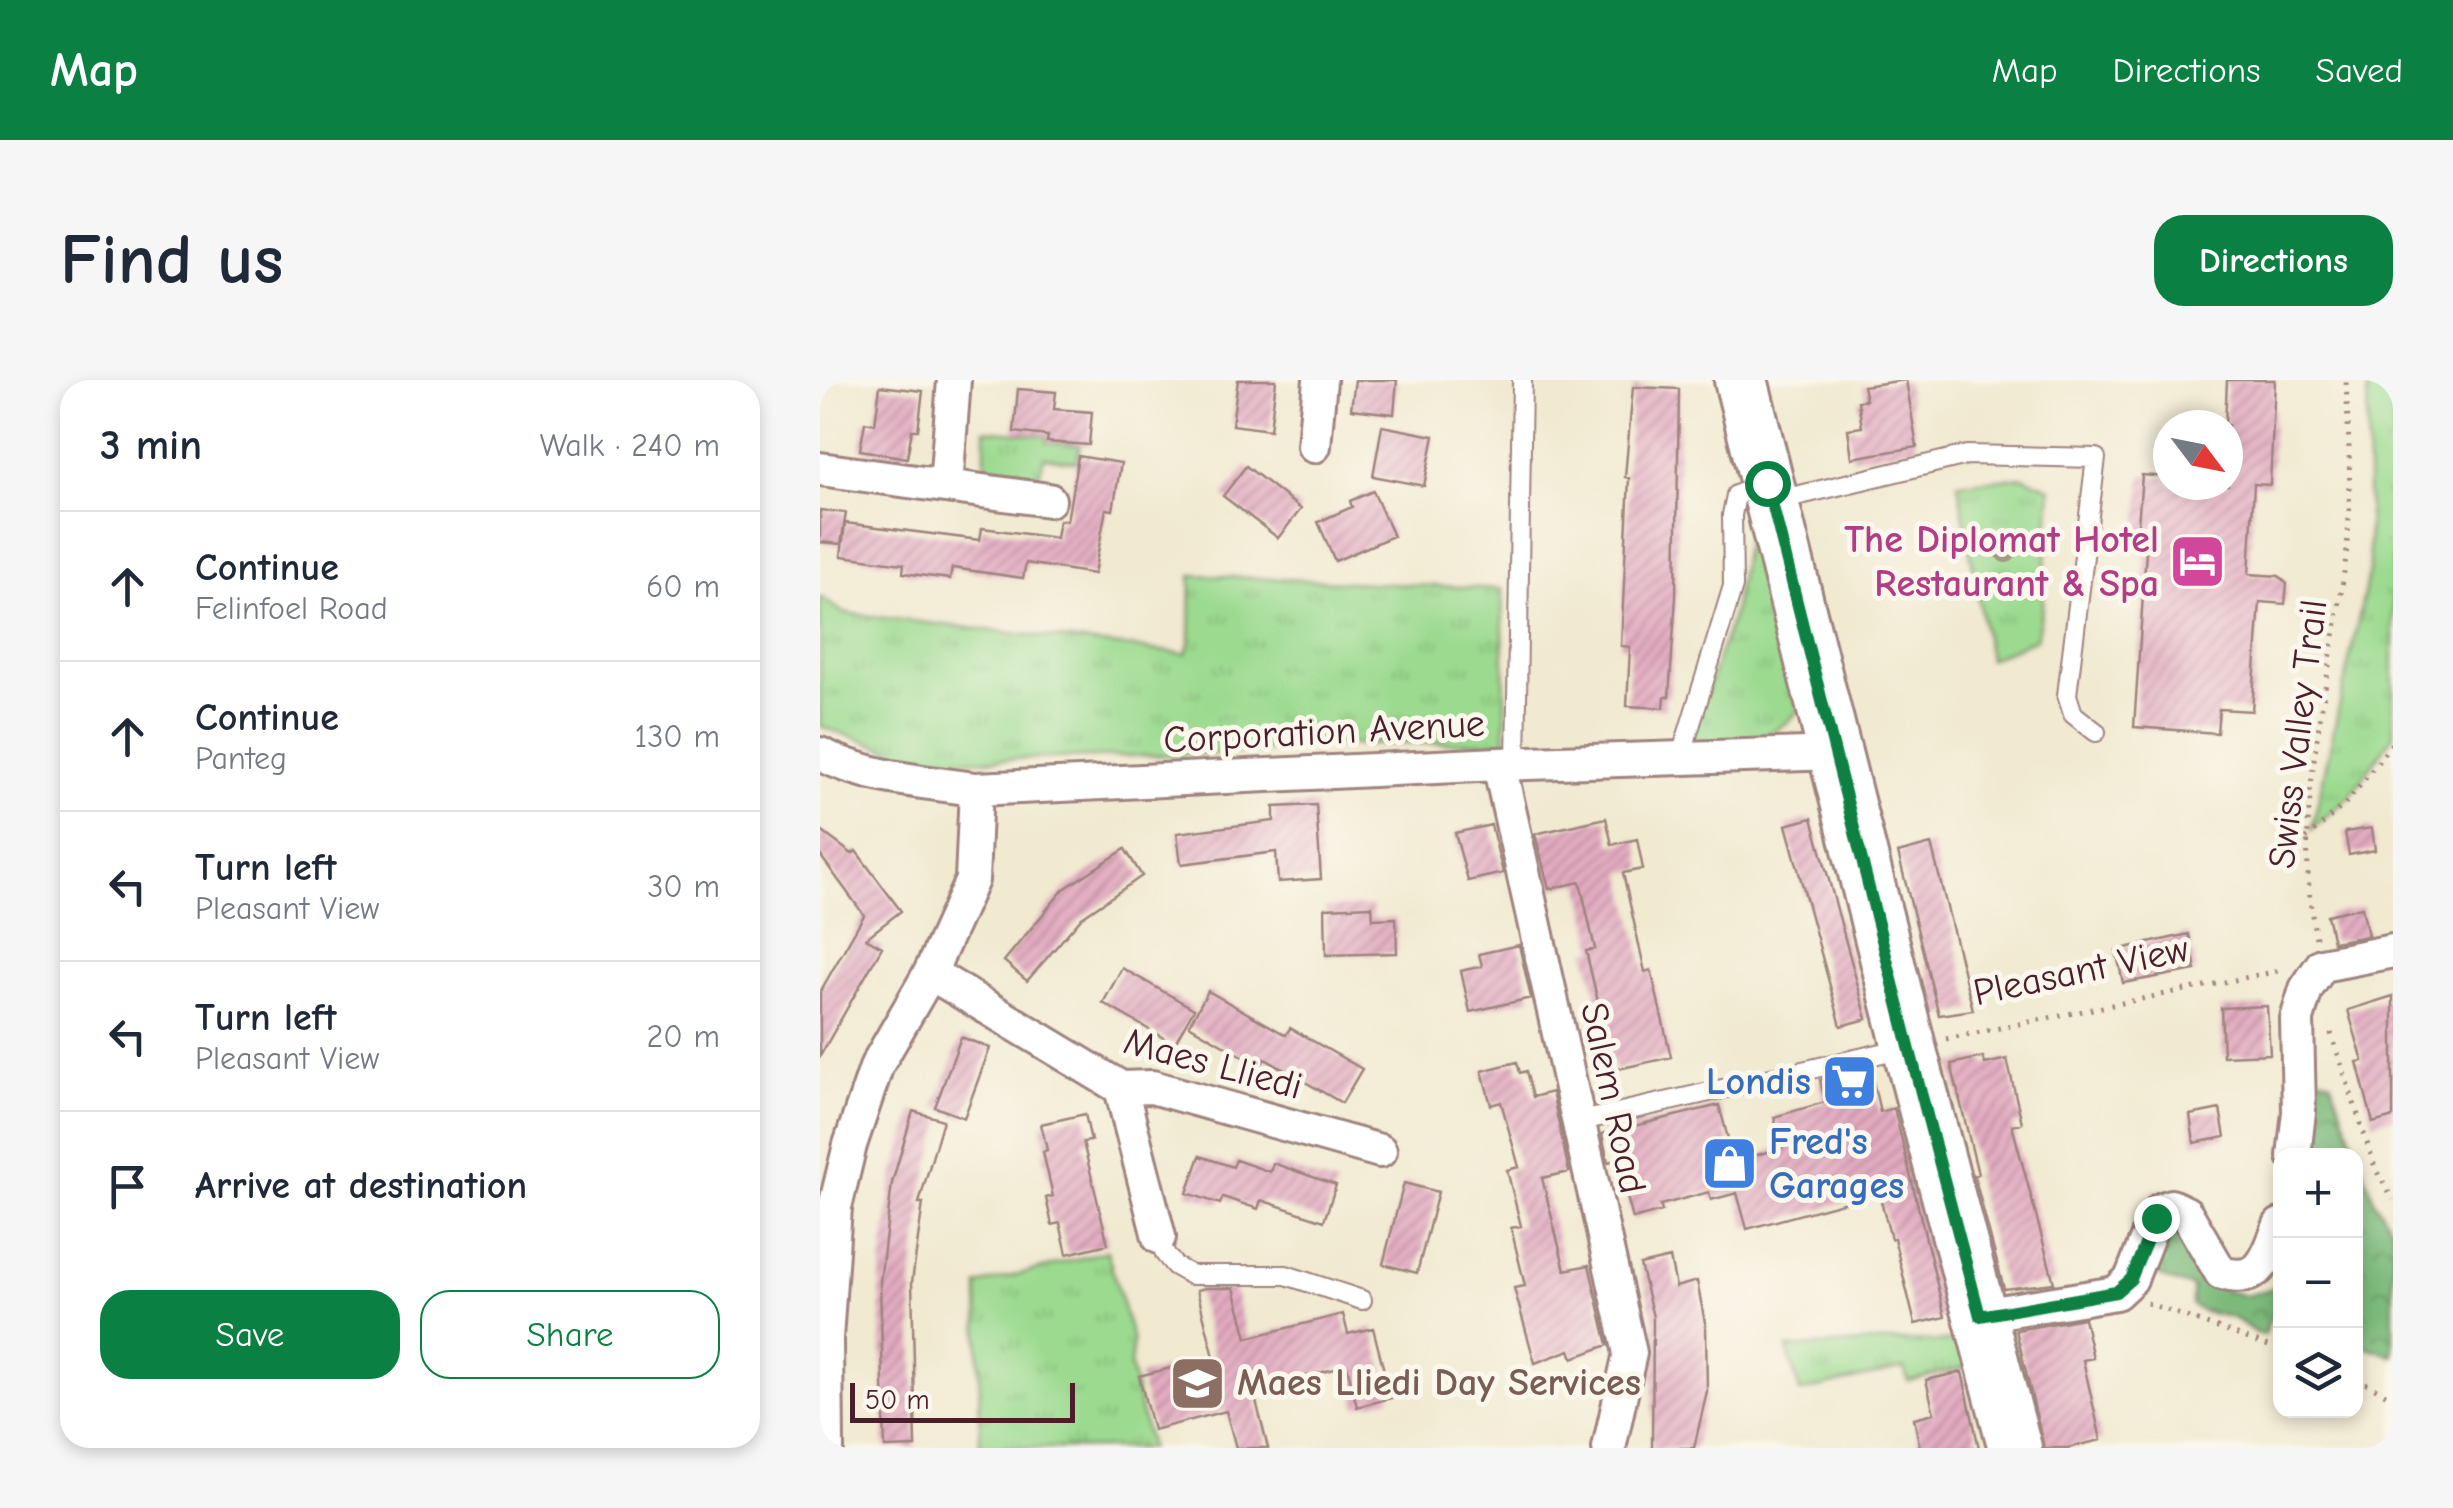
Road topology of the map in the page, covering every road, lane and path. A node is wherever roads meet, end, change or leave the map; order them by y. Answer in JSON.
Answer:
{"nodes":[{"id":1,"x":954,"y":380,"type":"edge"},
{"id":2,"x":1320,"y":380,"type":"edge"},
{"id":3,"x":1522,"y":380,"type":"edge"},
{"id":4,"x":1741,"y":380,"type":"edge"},
{"id":5,"x":2346,"y":380,"type":"edge"},
{"id":6,"x":1314,"y":446,"type":"dead end"},
{"id":7,"x":820,"y":469,"type":"edge"},
{"id":8,"x":946,"y":486,"type":"junction"},
{"id":9,"x":1769,"y":492,"type":"junction"},
{"id":10,"x":1049,"y":500,"type":"dead end"},
{"id":11,"x":2096,"y":732,"type":"dead end"},
{"id":12,"x":2393,"y":742,"type":"edge"},
{"id":13,"x":1837,"y":753,"type":"junction"},
{"id":14,"x":820,"y":754,"type":"edge"},
{"id":15,"x":1680,"y":759,"type":"junction"},
{"id":16,"x":1508,"y":764,"type":"junction"},
{"id":17,"x":976,"y":789,"type":"junction"},
{"id":18,"x":2306,"y":840,"type":"junction"},
{"id":19,"x":2393,"y":951,"type":"edge"},
{"id":20,"x":2322,"y":964,"type":"junction"},
{"id":21,"x":930,"y":973,"type":"junction"},
{"id":22,"x":2270,"y":973,"type":"dead end"},
{"id":23,"x":2331,"y":1030,"type":"dead end"},
{"id":24,"x":1909,"y":1047,"type":"junction"},
{"id":25,"x":1121,"y":1088,"type":"junction"},
{"id":26,"x":1577,"y":1122,"type":"junction"},
{"id":27,"x":835,"y":1141,"type":"edge"},
{"id":28,"x":2295,"y":1148,"type":"edge"},
{"id":29,"x":1380,"y":1151,"type":"dead end"},
{"id":30,"x":2393,"y":1200,"type":"edge"},
{"id":31,"x":1160,"y":1237,"type":"joint"},
{"id":32,"x":2275,"y":1238,"type":"edge"},
{"id":33,"x":2116,"y":1292,"type":"junction"},
{"id":34,"x":1362,"y":1300,"type":"dead end"},
{"id":35,"x":1980,"y":1316,"type":"junction"},
{"id":36,"x":2273,"y":1348,"type":"edge"},
{"id":37,"x":2363,"y":1382,"type":"edge"},
{"id":38,"x":2393,"y":1398,"type":"edge"},
{"id":39,"x":828,"y":1448,"type":"edge"},
{"id":40,"x":1608,"y":1448,"type":"edge"},
{"id":41,"x":2015,"y":1448,"type":"edge"}],
"edges":[{"from":1,"to":8,"type":"street"},
{"from":2,"to":6,"type":"street"},
{"from":3,"to":16,"type":"lane"},
{"from":4,"to":9,"type":"main road"},
{"from":5,"to":18,"type":"path","name":"Swiss Valley Trail"},
{"from":7,"to":8,"type":"street"},
{"from":8,"to":10,"type":"street"},
{"from":9,"to":11,"type":"lane"},
{"from":9,"to":13,"type":"main road"},
{"from":9,"to":15,"type":"lane"},
{"from":12,"to":18,"type":"path"},
{"from":13,"to":15,"type":"street","name":"Corporation Avenue"},
{"from":13,"to":24,"type":"main road"},
{"from":14,"to":17,"type":"street","name":"Corporation Avenue"},
{"from":15,"to":16,"type":"street","name":"Corporation Avenue"},
{"from":16,"to":17,"type":"street","name":"Corporation Avenue"},
{"from":16,"to":26,"type":"street","name":"Salem Road"},
{"from":17,"to":21,"type":"street"},
{"from":18,"to":20,"type":"path","name":"Swiss Valley Trail"},
{"from":19,"to":20,"type":"street"},
{"from":20,"to":28,"type":"street"},
{"from":21,"to":25,"type":"street","name":"Maes Lliedi"},
{"from":21,"to":27,"type":"street"},
{"from":22,"to":24,"type":"path","name":"Pleasant View"},
{"from":23,"to":30,"type":"path"},
{"from":24,"to":26,"type":"lane"},
{"from":24,"to":35,"type":"main road"},
{"from":25,"to":29,"type":"street","name":"Maes Lliedi"},
{"from":25,"to":31,"type":"street"},
{"from":26,"to":40,"type":"street","name":"Salem Road"},
{"from":27,"to":39,"type":"street"},
{"from":31,"to":34,"type":"lane"},
{"from":32,"to":33,"type":"street"},
{"from":33,"to":35,"type":"street"},
{"from":33,"to":36,"type":"path"},
{"from":35,"to":41,"type":"main road"},
{"from":37,"to":38,"type":"path"}]}
